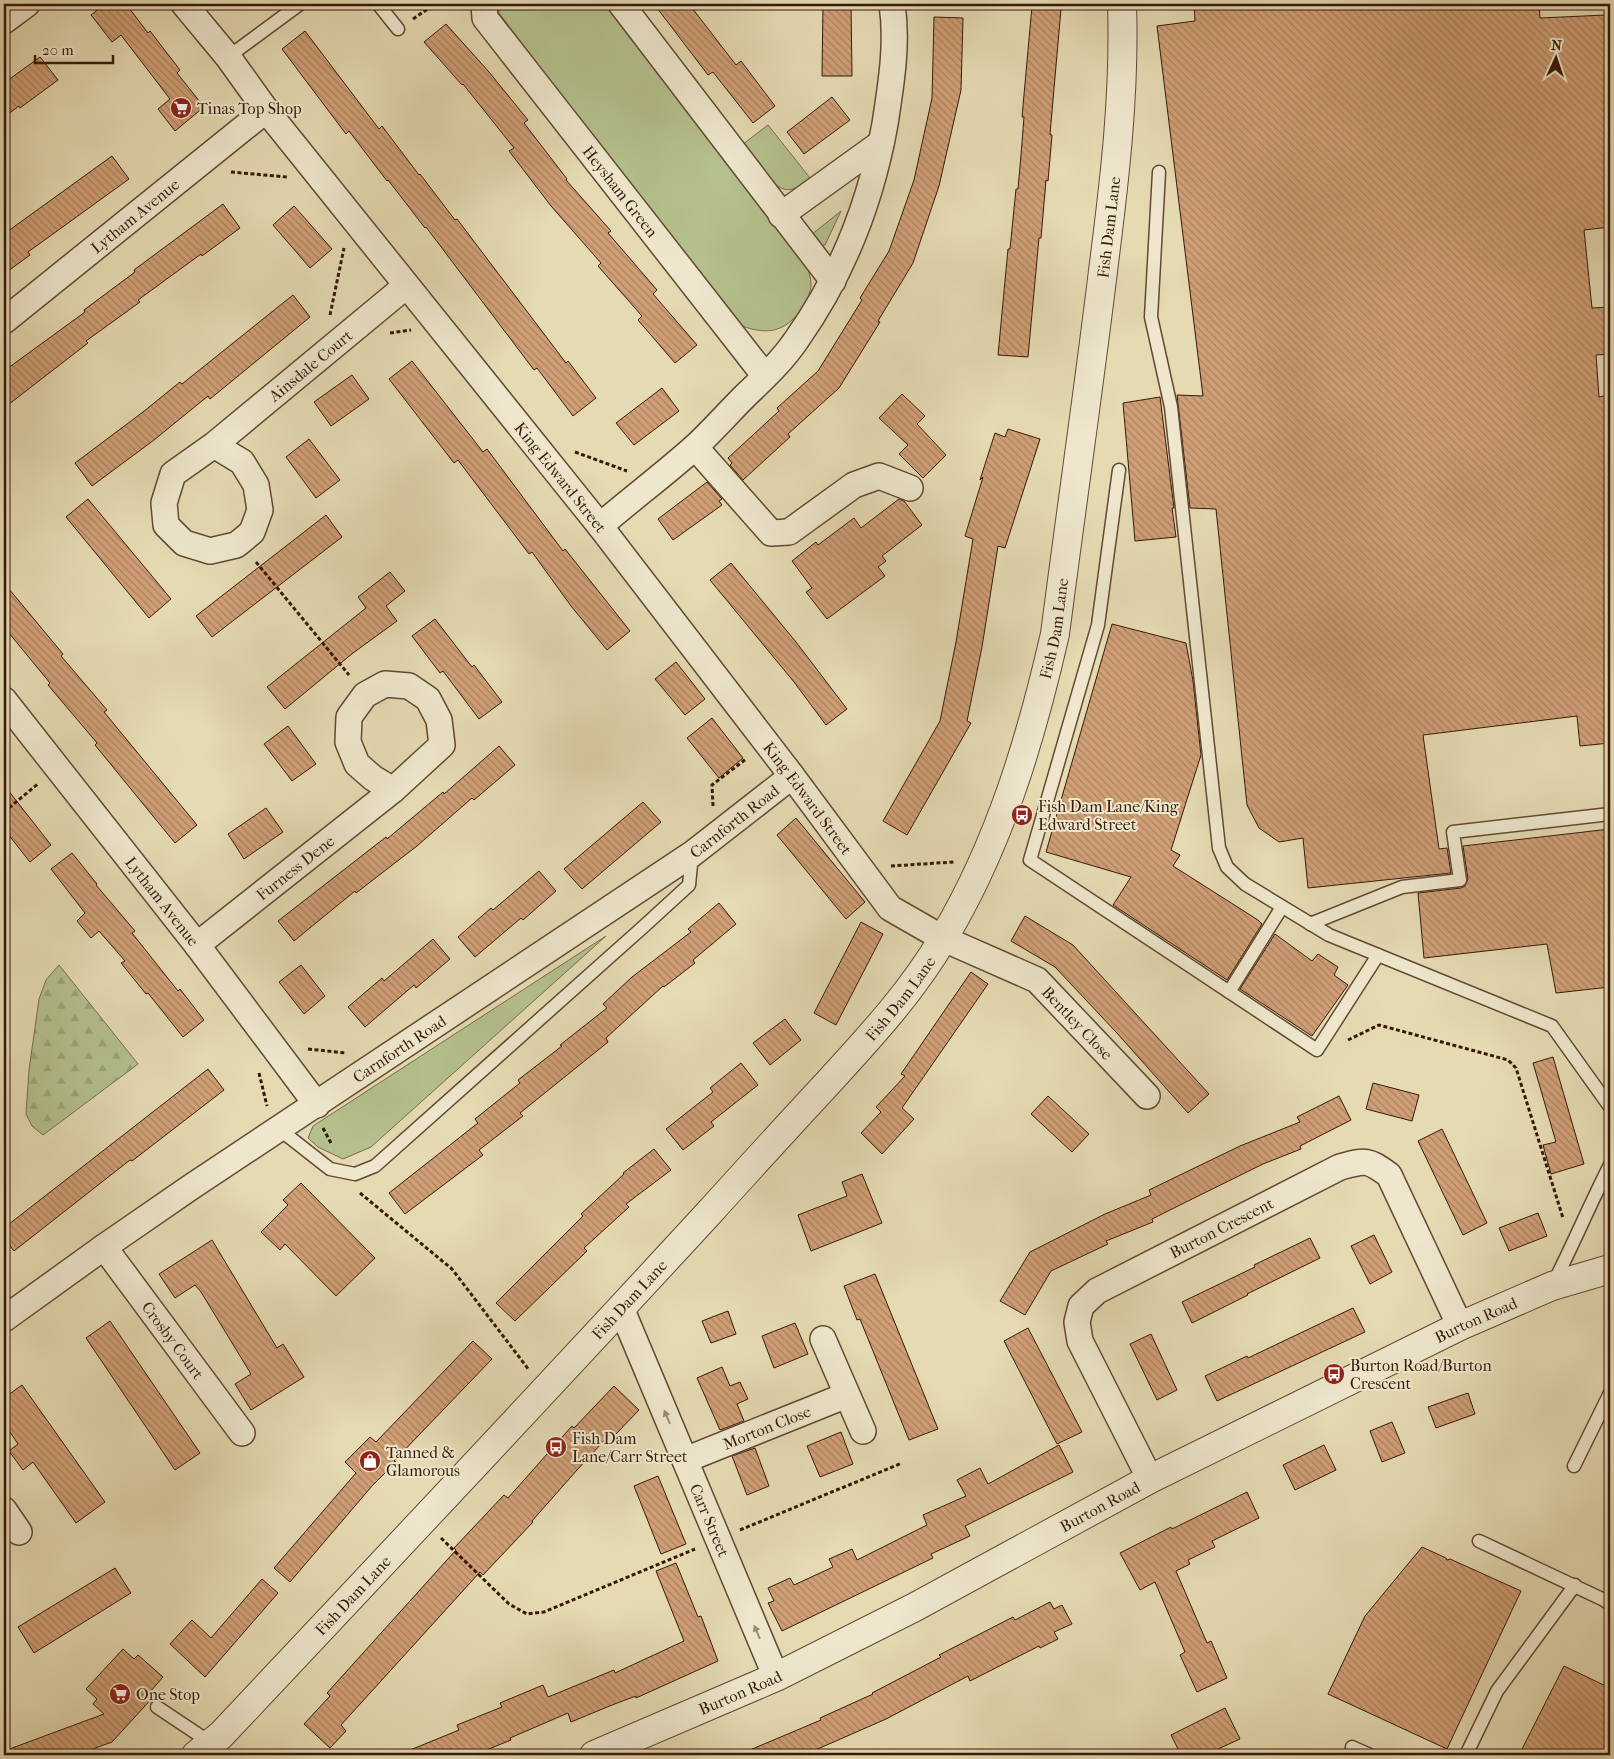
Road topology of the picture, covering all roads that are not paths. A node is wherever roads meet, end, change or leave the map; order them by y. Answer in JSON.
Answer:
{"nodes":[{"id":1,"x":27,"y":4,"type":"edge"},
{"id":2,"x":184,"y":4,"type":"edge"},
{"id":3,"x":300,"y":4,"type":"edge"},
{"id":4,"x":378,"y":4,"type":"edge"},
{"id":5,"x":484,"y":4,"type":"edge"},
{"id":6,"x":621,"y":4,"type":"edge"},
{"id":7,"x":892,"y":4,"type":"edge"},
{"id":8,"x":1122,"y":4,"type":"edge"},
{"id":9,"x":4,"y":21,"type":"edge"},
{"id":10,"x":398,"y":29,"type":"road end"},
{"id":11,"x":228,"y":57,"type":"junction"},
{"id":12,"x":266,"y":110,"type":"junction"},
{"id":13,"x":881,"y":143,"type":"junction"},
{"id":14,"x":1159,"y":172,"type":"dead end"},
{"id":15,"x":782,"y":216,"type":"junction"},
{"id":16,"x":833,"y":281,"type":"junction"},
{"id":17,"x":406,"y":286,"type":"junction"},
{"id":18,"x":4,"y":321,"type":"edge"},
{"id":19,"x":765,"y":376,"type":"junction"},
{"id":20,"x":214,"y":445,"type":"junction"},
{"id":21,"x":695,"y":446,"type":"junction"},
{"id":22,"x":1119,"y":470,"type":"dead end"},
{"id":23,"x":910,"y":488,"type":"dead end"},
{"id":24,"x":600,"y":526,"type":"junction"},
{"id":25,"x":4,"y":700,"type":"edge"},
{"id":26,"x":792,"y":776,"type":"junction"},
{"id":27,"x":394,"y":790,"type":"junction"},
{"id":28,"x":1610,"y":814,"type":"edge"},
{"id":29,"x":692,"y":854,"type":"junction"},
{"id":30,"x":1282,"y":907,"type":"junction"},
{"id":31,"x":1310,"y":924,"type":"junction"},
{"id":32,"x":944,"y":938,"type":"junction"},
{"id":33,"x":197,"y":945,"type":"junction"},
{"id":34,"x":1378,"y":955,"type":"junction"},
{"id":35,"x":1229,"y":992,"type":"junction"},
{"id":36,"x":1146,"y":1096,"type":"dead end"},
{"id":37,"x":314,"y":1106,"type":"junction"},
{"id":38,"x":1610,"y":1107,"type":"edge"},
{"id":39,"x":279,"y":1129,"type":"junction"},
{"id":40,"x":1610,"y":1165,"type":"edge"},
{"id":41,"x":104,"y":1247,"type":"junction"},
{"id":42,"x":1610,"y":1270,"type":"edge"},
{"id":43,"x":1552,"y":1286,"type":"junction"},
{"id":44,"x":621,"y":1308,"type":"junction"},
{"id":45,"x":4,"y":1319,"type":"edge"},
{"id":46,"x":1460,"y":1326,"type":"junction"},
{"id":47,"x":824,"y":1339,"type":"dead end"},
{"id":48,"x":1610,"y":1393,"type":"edge"},
{"id":49,"x":847,"y":1395,"type":"junction"},
{"id":50,"x":863,"y":1431,"type":"dead end"},
{"id":51,"x":242,"y":1433,"type":"dead end"},
{"id":52,"x":685,"y":1460,"type":"junction"},
{"id":53,"x":1574,"y":1466,"type":"dead end"},
{"id":54,"x":1150,"y":1479,"type":"junction"},
{"id":55,"x":4,"y":1510,"type":"edge"},
{"id":56,"x":19,"y":1532,"type":"dead end"},
{"id":57,"x":1479,"y":1541,"type":"dead end"},
{"id":58,"x":1574,"y":1586,"type":"junction"},
{"id":59,"x":1610,"y":1604,"type":"edge"},
{"id":60,"x":776,"y":1677,"type":"junction"},
{"id":61,"x":156,"y":1706,"type":"dead end"},
{"id":62,"x":1352,"y":1747,"type":"dead end"},
{"id":63,"x":203,"y":1749,"type":"edge"},
{"id":64,"x":594,"y":1755,"type":"edge"},
{"id":65,"x":1370,"y":1755,"type":"edge"},
{"id":66,"x":1466,"y":1755,"type":"edge"}],
"edges":[{"from":1,"to":9,"type":"street"},
{"from":2,"to":11,"type":"street","name":"King Edward Street"},
{"from":3,"to":11,"type":"lane"},
{"from":4,"to":10,"type":"lane"},
{"from":5,"to":19,"type":"street","name":"Heysham Green"},
{"from":6,"to":15,"type":"street"},
{"from":7,"to":13,"type":"street"},
{"from":8,"to":32,"type":"street","name":"Fish Dam Lane"},
{"from":11,"to":12,"type":"street","name":"King Edward Street"},
{"from":12,"to":17,"type":"street","name":"King Edward Street"},
{"from":12,"to":18,"type":"street","name":"Lytham Avenue"},
{"from":13,"to":15,"type":"street"},
{"from":13,"to":16,"type":"street"},
{"from":14,"to":30,"type":"lane"},
{"from":15,"to":16,"type":"street"},
{"from":16,"to":19,"type":"street"},
{"from":17,"to":20,"type":"street","name":"Ainsdale Court"},
{"from":17,"to":24,"type":"street","name":"King Edward Street"},
{"from":19,"to":21,"type":"street"},
{"from":20,"to":20,"type":"street","name":"Ainsdale Court"},
{"from":21,"to":23,"type":"street"},
{"from":21,"to":24,"type":"street"},
{"from":22,"to":35,"type":"lane"},
{"from":24,"to":26,"type":"street","name":"King Edward Street"},
{"from":25,"to":33,"type":"street","name":"Lytham Avenue"},
{"from":26,"to":29,"type":"street","name":"Carnforth Road"},
{"from":26,"to":32,"type":"street","name":"King Edward Street"},
{"from":27,"to":27,"type":"street","name":"Furness Dene"},
{"from":27,"to":33,"type":"street","name":"Furness Dene"},
{"from":28,"to":31,"type":"lane"},
{"from":29,"to":37,"type":"street","name":"Carnforth Road"},
{"from":29,"to":39,"type":"lane"},
{"from":30,"to":31,"type":"lane"},
{"from":30,"to":35,"type":"lane"},
{"from":31,"to":34,"type":"lane"},
{"from":32,"to":36,"type":"street","name":"Bentley Close"},
{"from":32,"to":44,"type":"street","name":"Fish Dam Lane"},
{"from":33,"to":37,"type":"street","name":"Lytham Avenue"},
{"from":34,"to":35,"type":"lane"},
{"from":34,"to":38,"type":"lane"},
{"from":37,"to":39,"type":"street","name":"Carnforth Road"},
{"from":39,"to":41,"type":"street","name":"Carnforth Road"},
{"from":40,"to":43,"type":"lane"},
{"from":41,"to":45,"type":"street","name":"Carnforth Road"},
{"from":41,"to":51,"type":"street","name":"Crosby Court"},
{"from":42,"to":43,"type":"street","name":"Burton Road"},
{"from":43,"to":46,"type":"street","name":"Burton Road"},
{"from":52,"to":44,"type":"street","name":"Carr Street","one_way":true},
{"from":44,"to":63,"type":"street","name":"Fish Dam Lane"},
{"from":46,"to":54,"type":"street","name":"Burton Road"},
{"from":46,"to":54,"type":"street","name":"Burton Crescent"},
{"from":47,"to":49,"type":"street"},
{"from":48,"to":53,"type":"lane"},
{"from":49,"to":50,"type":"street"},
{"from":49,"to":52,"type":"street","name":"Morton Close"},
{"from":60,"to":52,"type":"street","name":"Carr Street","one_way":true},
{"from":54,"to":60,"type":"street","name":"Burton Road"},
{"from":55,"to":56,"type":"street"},
{"from":57,"to":58,"type":"lane"},
{"from":58,"to":59,"type":"lane"},
{"from":58,"to":66,"type":"lane"},
{"from":60,"to":64,"type":"street","name":"Burton Road"},
{"from":61,"to":63,"type":"lane"},
{"from":62,"to":65,"type":"lane"}]}
